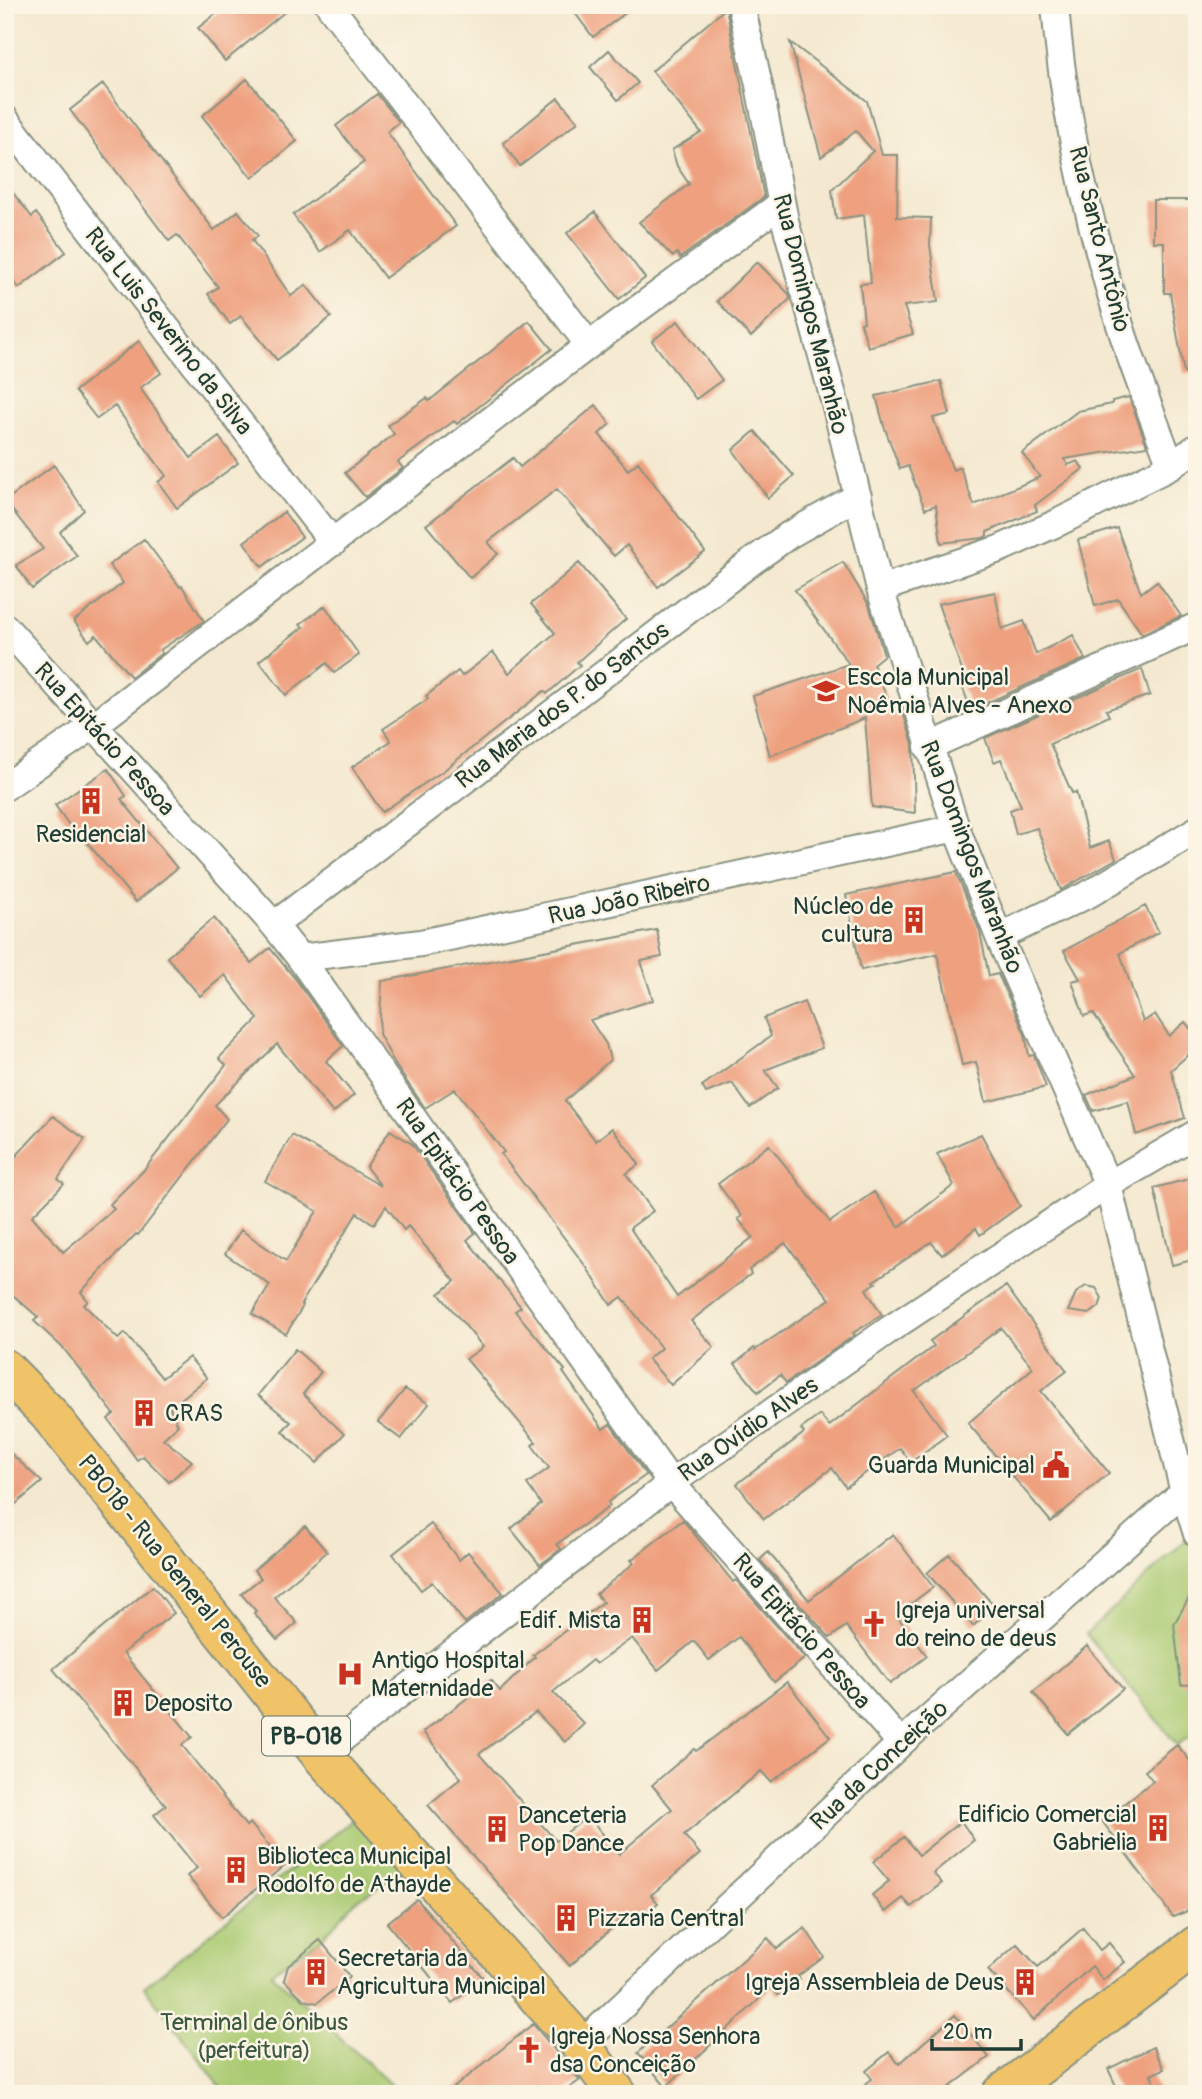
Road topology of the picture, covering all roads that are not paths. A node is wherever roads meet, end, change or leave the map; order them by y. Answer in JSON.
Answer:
{"nodes":[{"id":1,"x":329,"y":5,"type":"edge"},
{"id":2,"x":741,"y":5,"type":"edge"},
{"id":3,"x":1055,"y":5,"type":"edge"},
{"id":4,"x":5,"y":119,"type":"edge"},
{"id":5,"x":781,"y":204,"type":"junction"},
{"id":6,"x":589,"y":345,"type":"junction"},
{"id":7,"x":1197,"y":447,"type":"edge"},
{"id":8,"x":1171,"y":466,"type":"junction"},
{"id":9,"x":858,"y":496,"type":"junction"},
{"id":10,"x":333,"y":543,"type":"junction"},
{"id":11,"x":880,"y":589,"type":"junction"},
{"id":12,"x":1197,"y":626,"type":"edge"},
{"id":13,"x":5,"y":627,"type":"edge"},
{"id":14,"x":93,"y":726,"type":"junction"},
{"id":15,"x":928,"y":747,"type":"junction"},
{"id":16,"x":5,"y":787,"type":"edge"},
{"id":17,"x":956,"y":828,"type":"junction"},
{"id":18,"x":1197,"y":830,"type":"edge"},
{"id":19,"x":274,"y":925,"type":"junction"},
{"id":20,"x":999,"y":937,"type":"junction"},
{"id":21,"x":300,"y":958,"type":"junction"},
{"id":22,"x":1197,"y":1133,"type":"edge"},
{"id":23,"x":1108,"y":1185,"type":"junction"},
{"id":24,"x":5,"y":1369,"type":"edge"},
{"id":25,"x":671,"y":1483,"type":"junction"},
{"id":26,"x":1190,"y":1486,"type":"edge"},
{"id":27,"x":1197,"y":1534,"type":"edge"},
{"id":28,"x":901,"y":1743,"type":"junction"},
{"id":29,"x":321,"y":1755,"type":"junction"},
{"id":30,"x":1197,"y":1945,"type":"edge"},
{"id":31,"x":580,"y":2045,"type":"junction"},
{"id":32,"x":617,"y":2094,"type":"edge"},
{"id":33,"x":1002,"y":2094,"type":"edge"}],
"edges":[{"from":1,"to":6,"type":"street"},
{"from":2,"to":5,"type":"street","name":"Rua Domingos Maranhão"},
{"from":3,"to":8,"type":"street","name":"Rua Santo Antônio"},
{"from":4,"to":10,"type":"street","name":"Rua Luis Severino da Silva"},
{"from":5,"to":6,"type":"street"},
{"from":5,"to":9,"type":"street","name":"Rua Domingos Maranhão"},
{"from":6,"to":10,"type":"street"},
{"from":7,"to":8,"type":"street"},
{"from":8,"to":11,"type":"street"},
{"from":9,"to":11,"type":"street","name":"Rua Domingos Maranhão"},
{"from":9,"to":19,"type":"street","name":"Rua Maria dos P. do Santos"},
{"from":10,"to":14,"type":"street"},
{"from":11,"to":15,"type":"street","name":"Rua Domingos Maranhão"},
{"from":12,"to":15,"type":"street"},
{"from":13,"to":14,"type":"street","name":"Rua Epitácio Pessoa"},
{"from":14,"to":16,"type":"street"},
{"from":14,"to":19,"type":"street","name":"Rua Epitácio Pessoa"},
{"from":15,"to":17,"type":"street","name":"Rua Domingos Maranhão"},
{"from":17,"to":20,"type":"street","name":"Rua Domingos Maranhão"},
{"from":17,"to":21,"type":"street","name":"Rua João Ribeiro"},
{"from":18,"to":20,"type":"street"},
{"from":19,"to":21,"type":"street","name":"Rua Epitácio Pessoa"},
{"from":20,"to":23,"type":"street","name":"Rua Domingos Maranhão"},
{"from":21,"to":25,"type":"street","name":"Rua Epitácio Pessoa"},
{"from":22,"to":23,"type":"street","name":"Rua Ovídio Alves"},
{"from":23,"to":25,"type":"street","name":"Rua Ovídio Alves"},
{"from":23,"to":26,"type":"street","name":"Rua Domingos Maranhão"},
{"from":24,"to":29,"type":"main road","name":"PB018 - Rua General Perouse","number":"PB-018"},
{"from":25,"to":28,"type":"street","name":"Rua Epitácio Pessoa"},
{"from":25,"to":29,"type":"street","name":"Rua Ovídio Alves"},
{"from":26,"to":27,"type":"street","name":"Rua Domingos Maranhão"},
{"from":26,"to":28,"type":"street","name":"Rua da Conceição"},
{"from":28,"to":31,"type":"street","name":"Rua da Conceição"},
{"from":29,"to":31,"type":"main road","name":"PB018 - Rua General Perouse","number":"PB-018"},
{"from":30,"to":33,"type":"main road"},
{"from":31,"to":32,"type":"main road","name":"PB018 - Rua General Perouse","number":"PB-018"}]}
